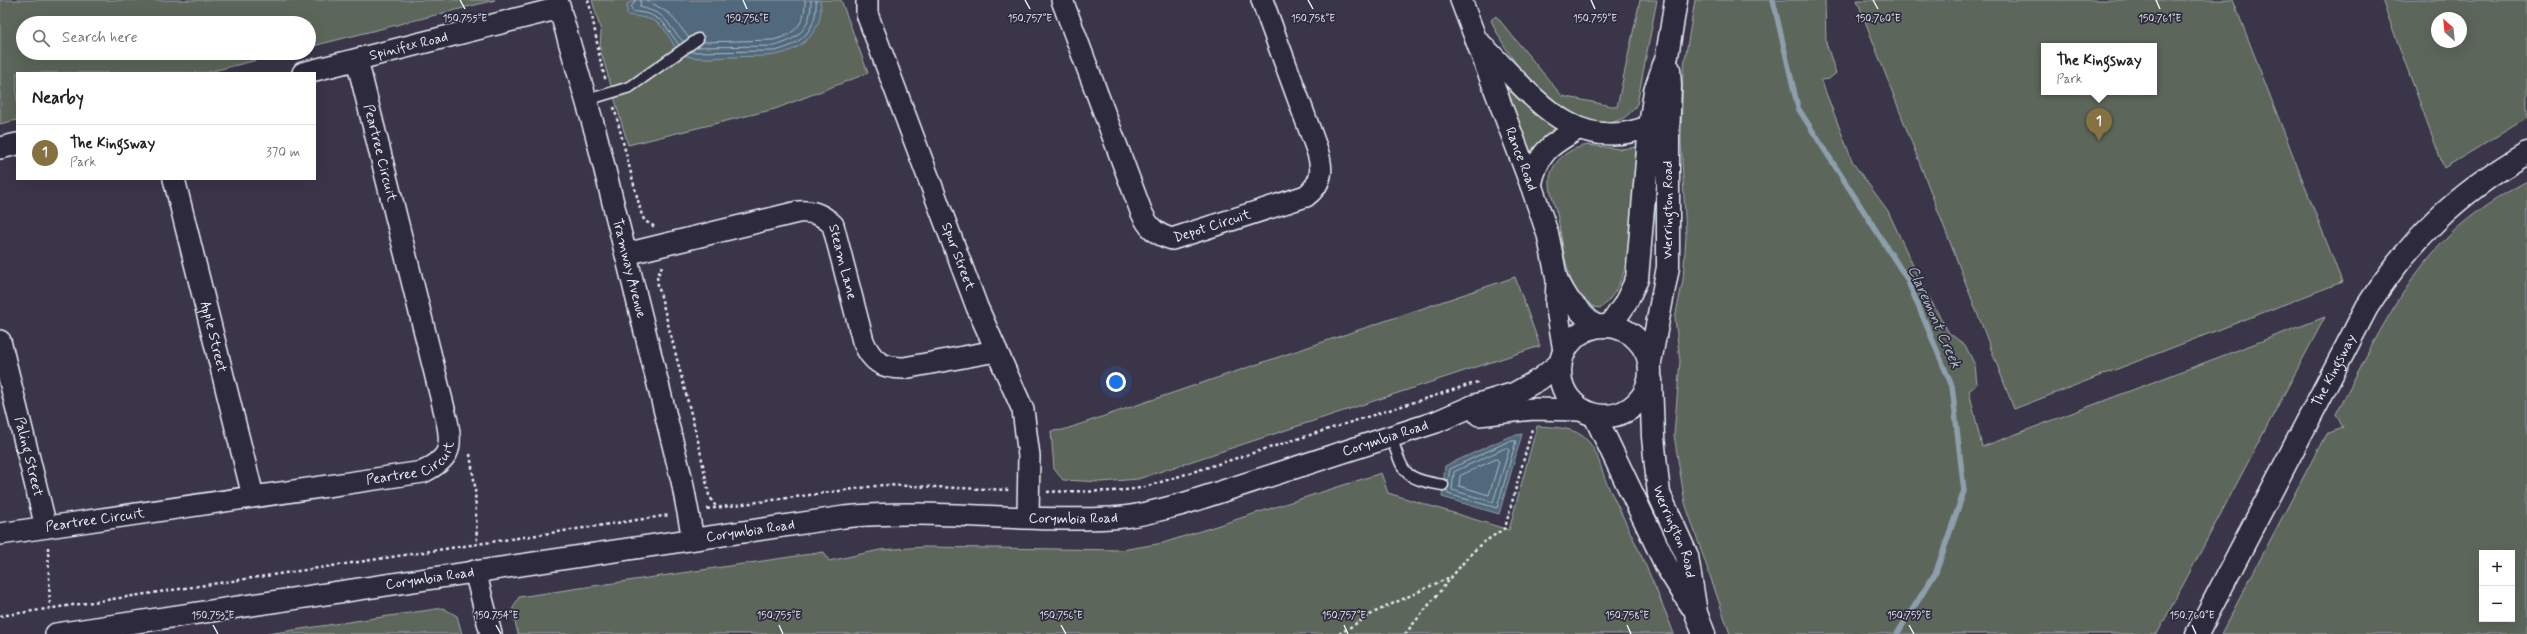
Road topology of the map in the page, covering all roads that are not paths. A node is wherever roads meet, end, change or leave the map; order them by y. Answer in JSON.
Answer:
{"nodes":[{"id":1,"x":867,"y":0,"type":"edge"},
{"id":2,"x":1062,"y":0,"type":"edge"},
{"id":3,"x":1262,"y":0,"type":"edge"},
{"id":4,"x":1461,"y":0,"type":"edge"},
{"id":5,"x":1676,"y":0,"type":"edge"},
{"id":6,"x":559,"y":4,"type":"edge"},
{"id":7,"x":698,"y":39,"type":"dead end"},
{"id":8,"x":1476,"y":40,"type":"junction"},
{"id":9,"x":1667,"y":56,"type":"junction"},
{"id":10,"x":357,"y":60,"type":"junction"},
{"id":11,"x":307,"y":72,"type":"edge"},
{"id":12,"x":586,"y":100,"type":"junction"},
{"id":13,"x":1650,"y":126,"type":"junction"},
{"id":14,"x":1578,"y":129,"type":"junction"},
{"id":15,"x":16,"y":144,"type":"edge"},
{"id":16,"x":0,"y":148,"type":"edge"},
{"id":17,"x":2527,"y":153,"type":"edge"},
{"id":18,"x":174,"y":180,"type":"edge"},
{"id":19,"x":1531,"y":185,"type":"junction"},
{"id":20,"x":626,"y":254,"type":"junction"},
{"id":21,"x":1557,"y":280,"type":"junction"},
{"id":22,"x":1602,"y":326,"type":"junction"},
{"id":23,"x":0,"y":341,"type":"edge"},
{"id":24,"x":996,"y":351,"type":"junction"},
{"id":25,"x":1562,"y":357,"type":"junction"},
{"id":26,"x":1650,"y":370,"type":"junction"},
{"id":27,"x":1588,"y":413,"type":"junction"},
{"id":28,"x":1436,"y":422,"type":"junction"},
{"id":29,"x":1391,"y":436,"type":"junction"},
{"id":30,"x":1443,"y":485,"type":"dead end"},
{"id":31,"x":253,"y":496,"type":"junction"},
{"id":32,"x":1028,"y":517,"type":"junction"},
{"id":33,"x":0,"y":534,"type":"edge"},
{"id":34,"x":47,"y":536,"type":"junction"},
{"id":35,"x":693,"y":539,"type":"junction"},
{"id":36,"x":475,"y":571,"type":"junction"},
{"id":37,"x":1696,"y":613,"type":"junction"},
{"id":38,"x":56,"y":634,"type":"edge"},
{"id":39,"x":491,"y":634,"type":"edge"},
{"id":40,"x":1704,"y":634,"type":"edge"},
{"id":41,"x":2197,"y":634,"type":"edge"}],
"edges":[{"from":1,"to":24,"type":"street","name":"Spur Street"},
{"from":2,"to":3,"type":"street","name":"Depot Circuit"},
{"from":4,"to":8,"type":"street","name":"Rance Road"},
{"from":5,"to":9,"type":"main road","name":"Werrington Road"},
{"from":6,"to":10,"type":"street","name":"Spinifex Road"},
{"from":6,"to":12,"type":"street","name":"Tramway Avenue"},
{"from":7,"to":12,"type":"lane"},
{"from":8,"to":14,"type":"street","name":"Rance Road"},
{"from":8,"to":19,"type":"street","name":"Rance Road"},
{"from":9,"to":13,"type":"main road","name":"Werrington Road"},
{"from":9,"to":26,"type":"main road","name":"Werrington Road"},
{"from":10,"to":11,"type":"street","name":"Spinifex Road"},
{"from":10,"to":31,"type":"street","name":"Peartree Circuit"},
{"from":12,"to":20,"type":"street","name":"Tramway Avenue"},
{"from":13,"to":14,"type":"street","name":"Rance Road"},
{"from":13,"to":22,"type":"main road","name":"Werrington Road"},
{"from":14,"to":19,"type":"street"},
{"from":15,"to":16,"type":"street"},
{"from":17,"to":41,"type":"main road","name":"The Kingsway"},
{"from":18,"to":31,"type":"street","name":"Apple Street"},
{"from":19,"to":21,"type":"street","name":"Rance Road"},
{"from":20,"to":24,"type":"street","name":"Steam Lane"},
{"from":20,"to":35,"type":"street","name":"Tramway Avenue"},
{"from":21,"to":22,"type":"street","name":"Rance Road"},
{"from":21,"to":25,"type":"street","name":"Rance Road"},
{"from":22,"to":25,"type":"main road"},
{"from":22,"to":26,"type":"main road"},
{"from":23,"to":34,"type":"street","name":"Paling Street"},
{"from":24,"to":32,"type":"street","name":"Spur Street"},
{"from":25,"to":27,"type":"main road"},
{"from":25,"to":28,"type":"street","name":"Corymbia Road"},
{"from":26,"to":27,"type":"main road"},
{"from":26,"to":37,"type":"main road","name":"Werrington Road"},
{"from":27,"to":28,"type":"street","name":"Corymbia Road"},
{"from":27,"to":37,"type":"main road","name":"Werrington Road"},
{"from":28,"to":29,"type":"street","name":"Corymbia Road"},
{"from":29,"to":30,"type":"lane"},
{"from":29,"to":32,"type":"street","name":"Corymbia Road"},
{"from":31,"to":34,"type":"street","name":"Peartree Circuit"},
{"from":32,"to":35,"type":"street","name":"Corymbia Road"},
{"from":33,"to":34,"type":"street","name":"Peartree Circuit"},
{"from":35,"to":36,"type":"street","name":"Corymbia Road"},
{"from":36,"to":38,"type":"street","name":"Corymbia Road"},
{"from":36,"to":39,"type":"street"},
{"from":37,"to":40,"type":"main road","name":"Werrington Road"}]}
